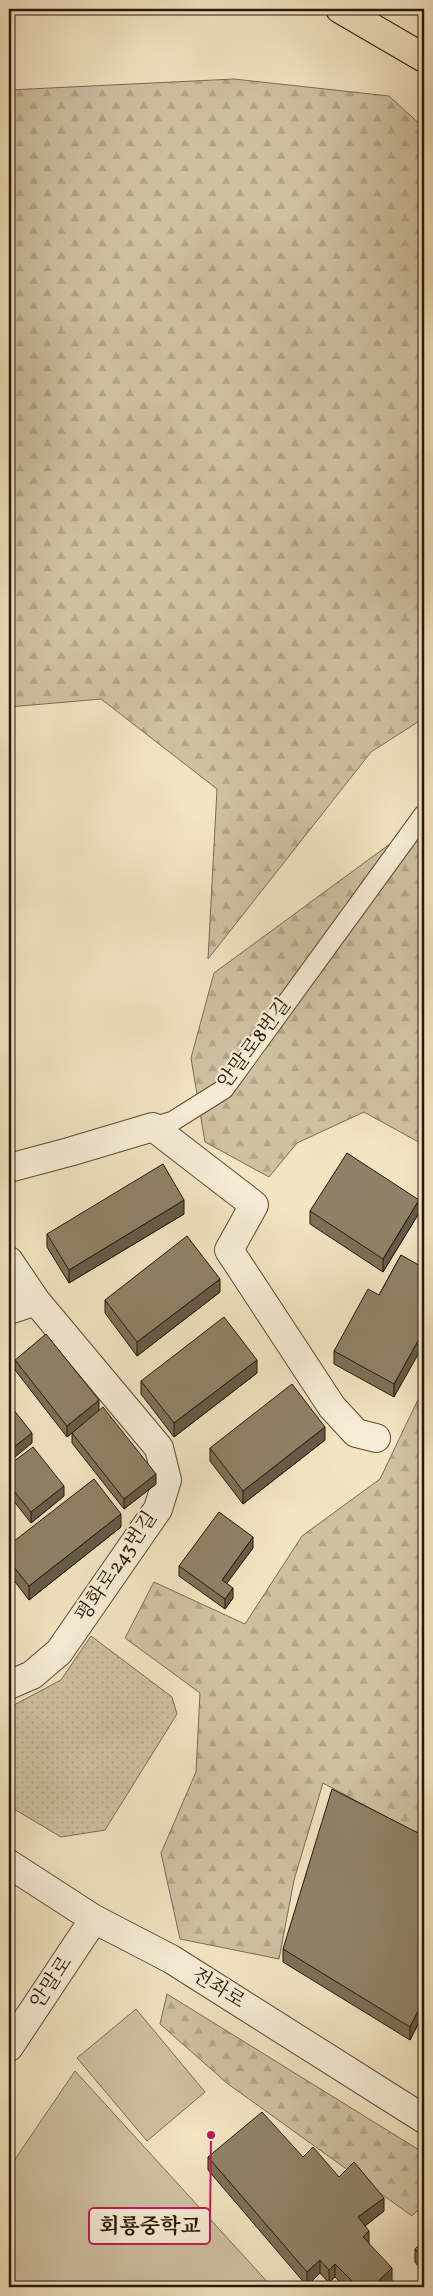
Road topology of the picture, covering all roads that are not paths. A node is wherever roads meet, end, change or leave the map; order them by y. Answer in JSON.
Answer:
{"nodes":[{"id":1,"x":340,"y":9,"type":"edge"},
{"id":2,"x":424,"y":58,"type":"edge"},
{"id":3,"x":424,"y":814,"type":"edge"},
{"id":4,"x":153,"y":1127,"type":"junction"},
{"id":5,"x":9,"y":1168,"type":"edge"},
{"id":6,"x":9,"y":1261,"type":"edge"},
{"id":7,"x":36,"y":1301,"type":"junction"},
{"id":8,"x":9,"y":1310,"type":"edge"},
{"id":9,"x":376,"y":1438,"type":"dead end"},
{"id":10,"x":9,"y":1685,"type":"edge"},
{"id":11,"x":9,"y":1864,"type":"edge"},
{"id":12,"x":94,"y":1918,"type":"junction"},
{"id":13,"x":9,"y":2048,"type":"edge"},
{"id":14,"x":424,"y":2119,"type":"edge"}],
"edges":[{"from":1,"to":2,"type":"highway"},
{"from":3,"to":4,"type":"lane","name":"안말로8번길"},
{"from":4,"to":5,"type":"street","name":"안말로8번길"},
{"from":4,"to":9,"type":"street"},
{"from":6,"to":7,"type":"street","name":"평화로243번길"},
{"from":7,"to":8,"type":"street"},
{"from":7,"to":10,"type":"street","name":"평화로243번길"},
{"from":11,"to":12,"type":"street","name":"전좌로"},
{"from":12,"to":13,"type":"street","name":"안말로"},
{"from":12,"to":14,"type":"street","name":"전좌로"}]}
